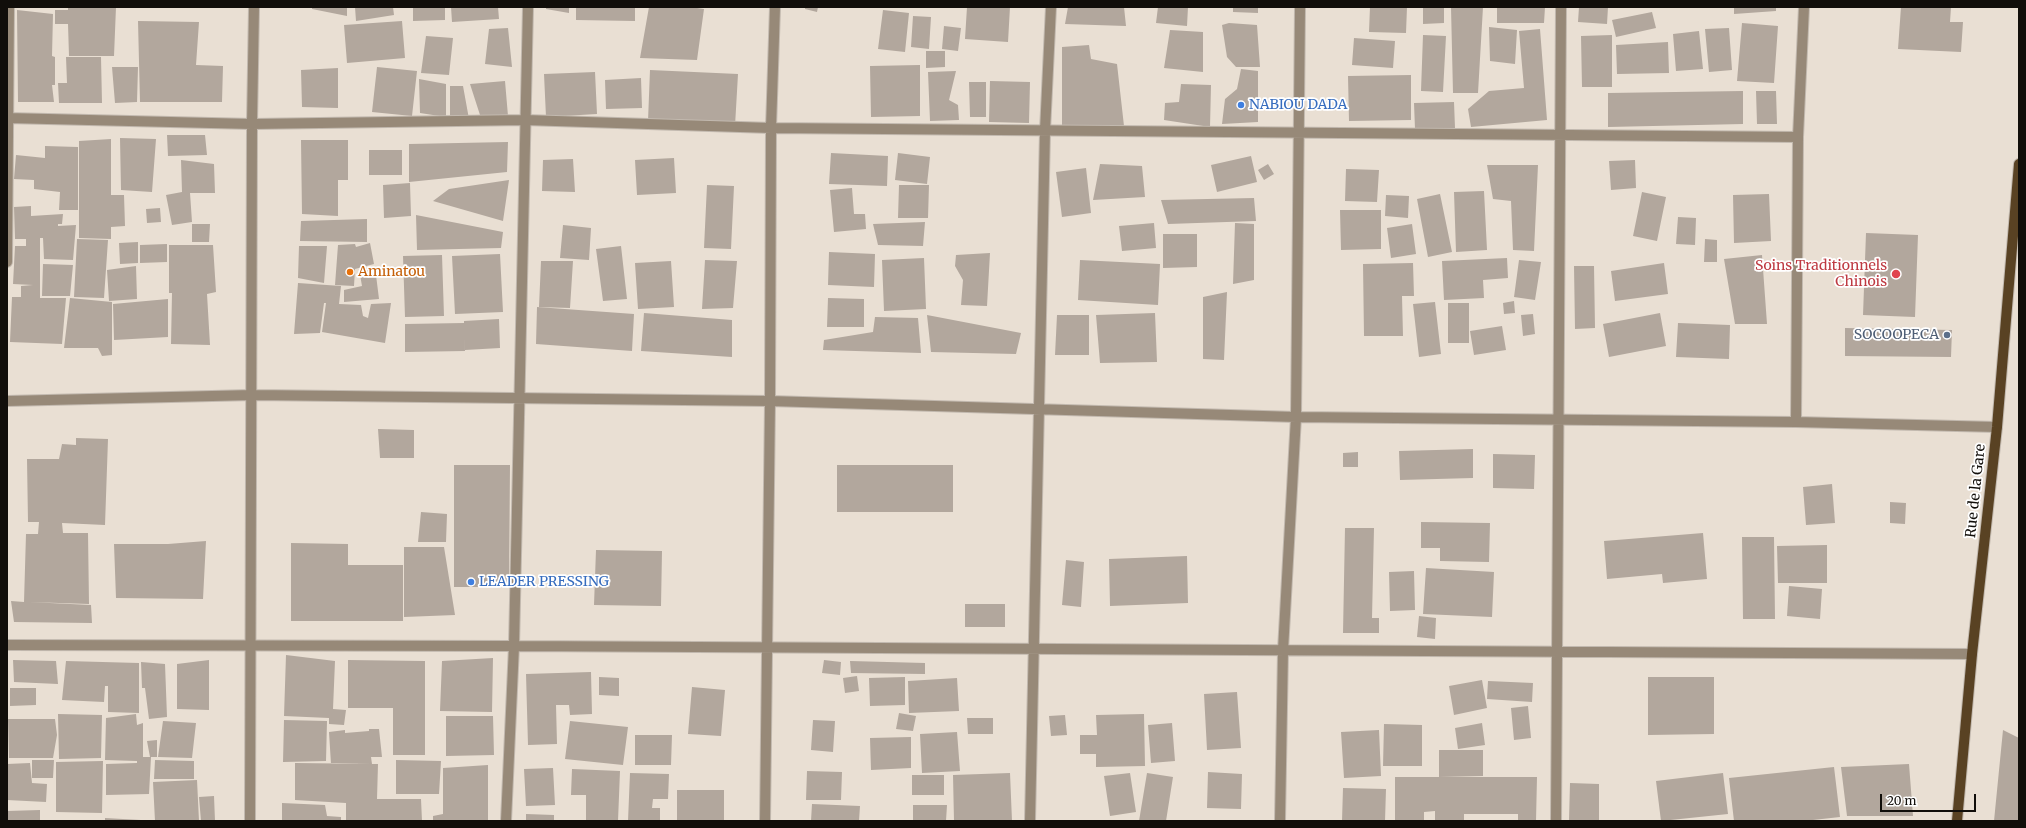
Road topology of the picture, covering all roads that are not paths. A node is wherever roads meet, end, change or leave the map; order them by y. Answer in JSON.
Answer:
{"nodes":[{"id":1,"x":9,"y":7,"type":"edge"},
{"id":2,"x":254,"y":7,"type":"edge"},
{"id":3,"x":528,"y":7,"type":"edge"},
{"id":4,"x":775,"y":7,"type":"edge"},
{"id":5,"x":1051,"y":7,"type":"edge"},
{"id":6,"x":1300,"y":7,"type":"edge"},
{"id":7,"x":1561,"y":7,"type":"edge"},
{"id":8,"x":1804,"y":7,"type":"edge"},
{"id":9,"x":8,"y":118,"type":"edge"},
{"id":10,"x":525,"y":120,"type":"junction"},
{"id":11,"x":252,"y":124,"type":"junction"},
{"id":12,"x":771,"y":128,"type":"junction"},
{"id":13,"x":1045,"y":131,"type":"junction"},
{"id":14,"x":1299,"y":133,"type":"junction"},
{"id":15,"x":1559,"y":135,"type":"junction"},
{"id":16,"x":1798,"y":137,"type":"junction"},
{"id":17,"x":2019,"y":164,"type":"edge"},
{"id":18,"x":7,"y":262,"type":"edge"},
{"id":19,"x":252,"y":395,"type":"junction"},
{"id":20,"x":520,"y":398,"type":"junction"},
{"id":21,"x":7,"y":401,"type":"edge"},
{"id":22,"x":770,"y":401,"type":"junction"},
{"id":23,"x":1040,"y":408,"type":"junction"},
{"id":24,"x":1296,"y":417,"type":"junction"},
{"id":25,"x":1560,"y":419,"type":"junction"},
{"id":26,"x":1796,"y":422,"type":"junction"},
{"id":27,"x":1997,"y":427,"type":"junction"},
{"id":28,"x":7,"y":645,"type":"edge"},
{"id":29,"x":251,"y":645,"type":"junction"},
{"id":30,"x":514,"y":646,"type":"junction"},
{"id":31,"x":766,"y":648,"type":"junction"},
{"id":32,"x":1035,"y":649,"type":"junction"},
{"id":33,"x":1283,"y":650,"type":"junction"},
{"id":34,"x":1558,"y":652,"type":"junction"},
{"id":35,"x":1972,"y":654,"type":"junction"},
{"id":36,"x":250,"y":821,"type":"edge"},
{"id":37,"x":506,"y":821,"type":"edge"},
{"id":38,"x":765,"y":821,"type":"edge"},
{"id":39,"x":1030,"y":821,"type":"edge"},
{"id":40,"x":1280,"y":821,"type":"edge"},
{"id":41,"x":1556,"y":821,"type":"edge"},
{"id":42,"x":1957,"y":821,"type":"edge"}],
"edges":[{"from":1,"to":9,"type":"street"},
{"from":2,"to":11,"type":"street"},
{"from":3,"to":10,"type":"street"},
{"from":4,"to":12,"type":"street"},
{"from":5,"to":13,"type":"street"},
{"from":6,"to":14,"type":"street"},
{"from":7,"to":15,"type":"street"},
{"from":8,"to":16,"type":"street"},
{"from":9,"to":11,"type":"street"},
{"from":9,"to":18,"type":"street"},
{"from":10,"to":11,"type":"street"},
{"from":10,"to":12,"type":"street"},
{"from":10,"to":20,"type":"street"},
{"from":11,"to":19,"type":"street"},
{"from":12,"to":13,"type":"street"},
{"from":12,"to":22,"type":"street"},
{"from":13,"to":14,"type":"street"},
{"from":13,"to":23,"type":"street"},
{"from":14,"to":15,"type":"street"},
{"from":14,"to":24,"type":"street"},
{"from":15,"to":16,"type":"street"},
{"from":15,"to":25,"type":"street"},
{"from":16,"to":26,"type":"street"},
{"from":17,"to":27,"type":"main road","name":"Rue de la Gare"},
{"from":19,"to":20,"type":"street"},
{"from":19,"to":21,"type":"street"},
{"from":19,"to":29,"type":"street"},
{"from":20,"to":22,"type":"street"},
{"from":20,"to":30,"type":"street"},
{"from":22,"to":23,"type":"street"},
{"from":22,"to":31,"type":"street"},
{"from":23,"to":24,"type":"street"},
{"from":23,"to":32,"type":"street"},
{"from":24,"to":25,"type":"street"},
{"from":24,"to":33,"type":"street"},
{"from":25,"to":26,"type":"street"},
{"from":25,"to":34,"type":"street"},
{"from":26,"to":27,"type":"street"},
{"from":27,"to":35,"type":"main road","name":"Rue de la Gare"},
{"from":28,"to":29,"type":"street"},
{"from":29,"to":30,"type":"street"},
{"from":29,"to":36,"type":"street"},
{"from":30,"to":31,"type":"street"},
{"from":30,"to":37,"type":"street"},
{"from":31,"to":32,"type":"street"},
{"from":31,"to":38,"type":"street"},
{"from":32,"to":33,"type":"street"},
{"from":32,"to":39,"type":"street"},
{"from":33,"to":34,"type":"street"},
{"from":33,"to":40,"type":"street"},
{"from":34,"to":35,"type":"street"},
{"from":34,"to":41,"type":"street"},
{"from":35,"to":42,"type":"main road","name":"Rue de la Gare"}]}
